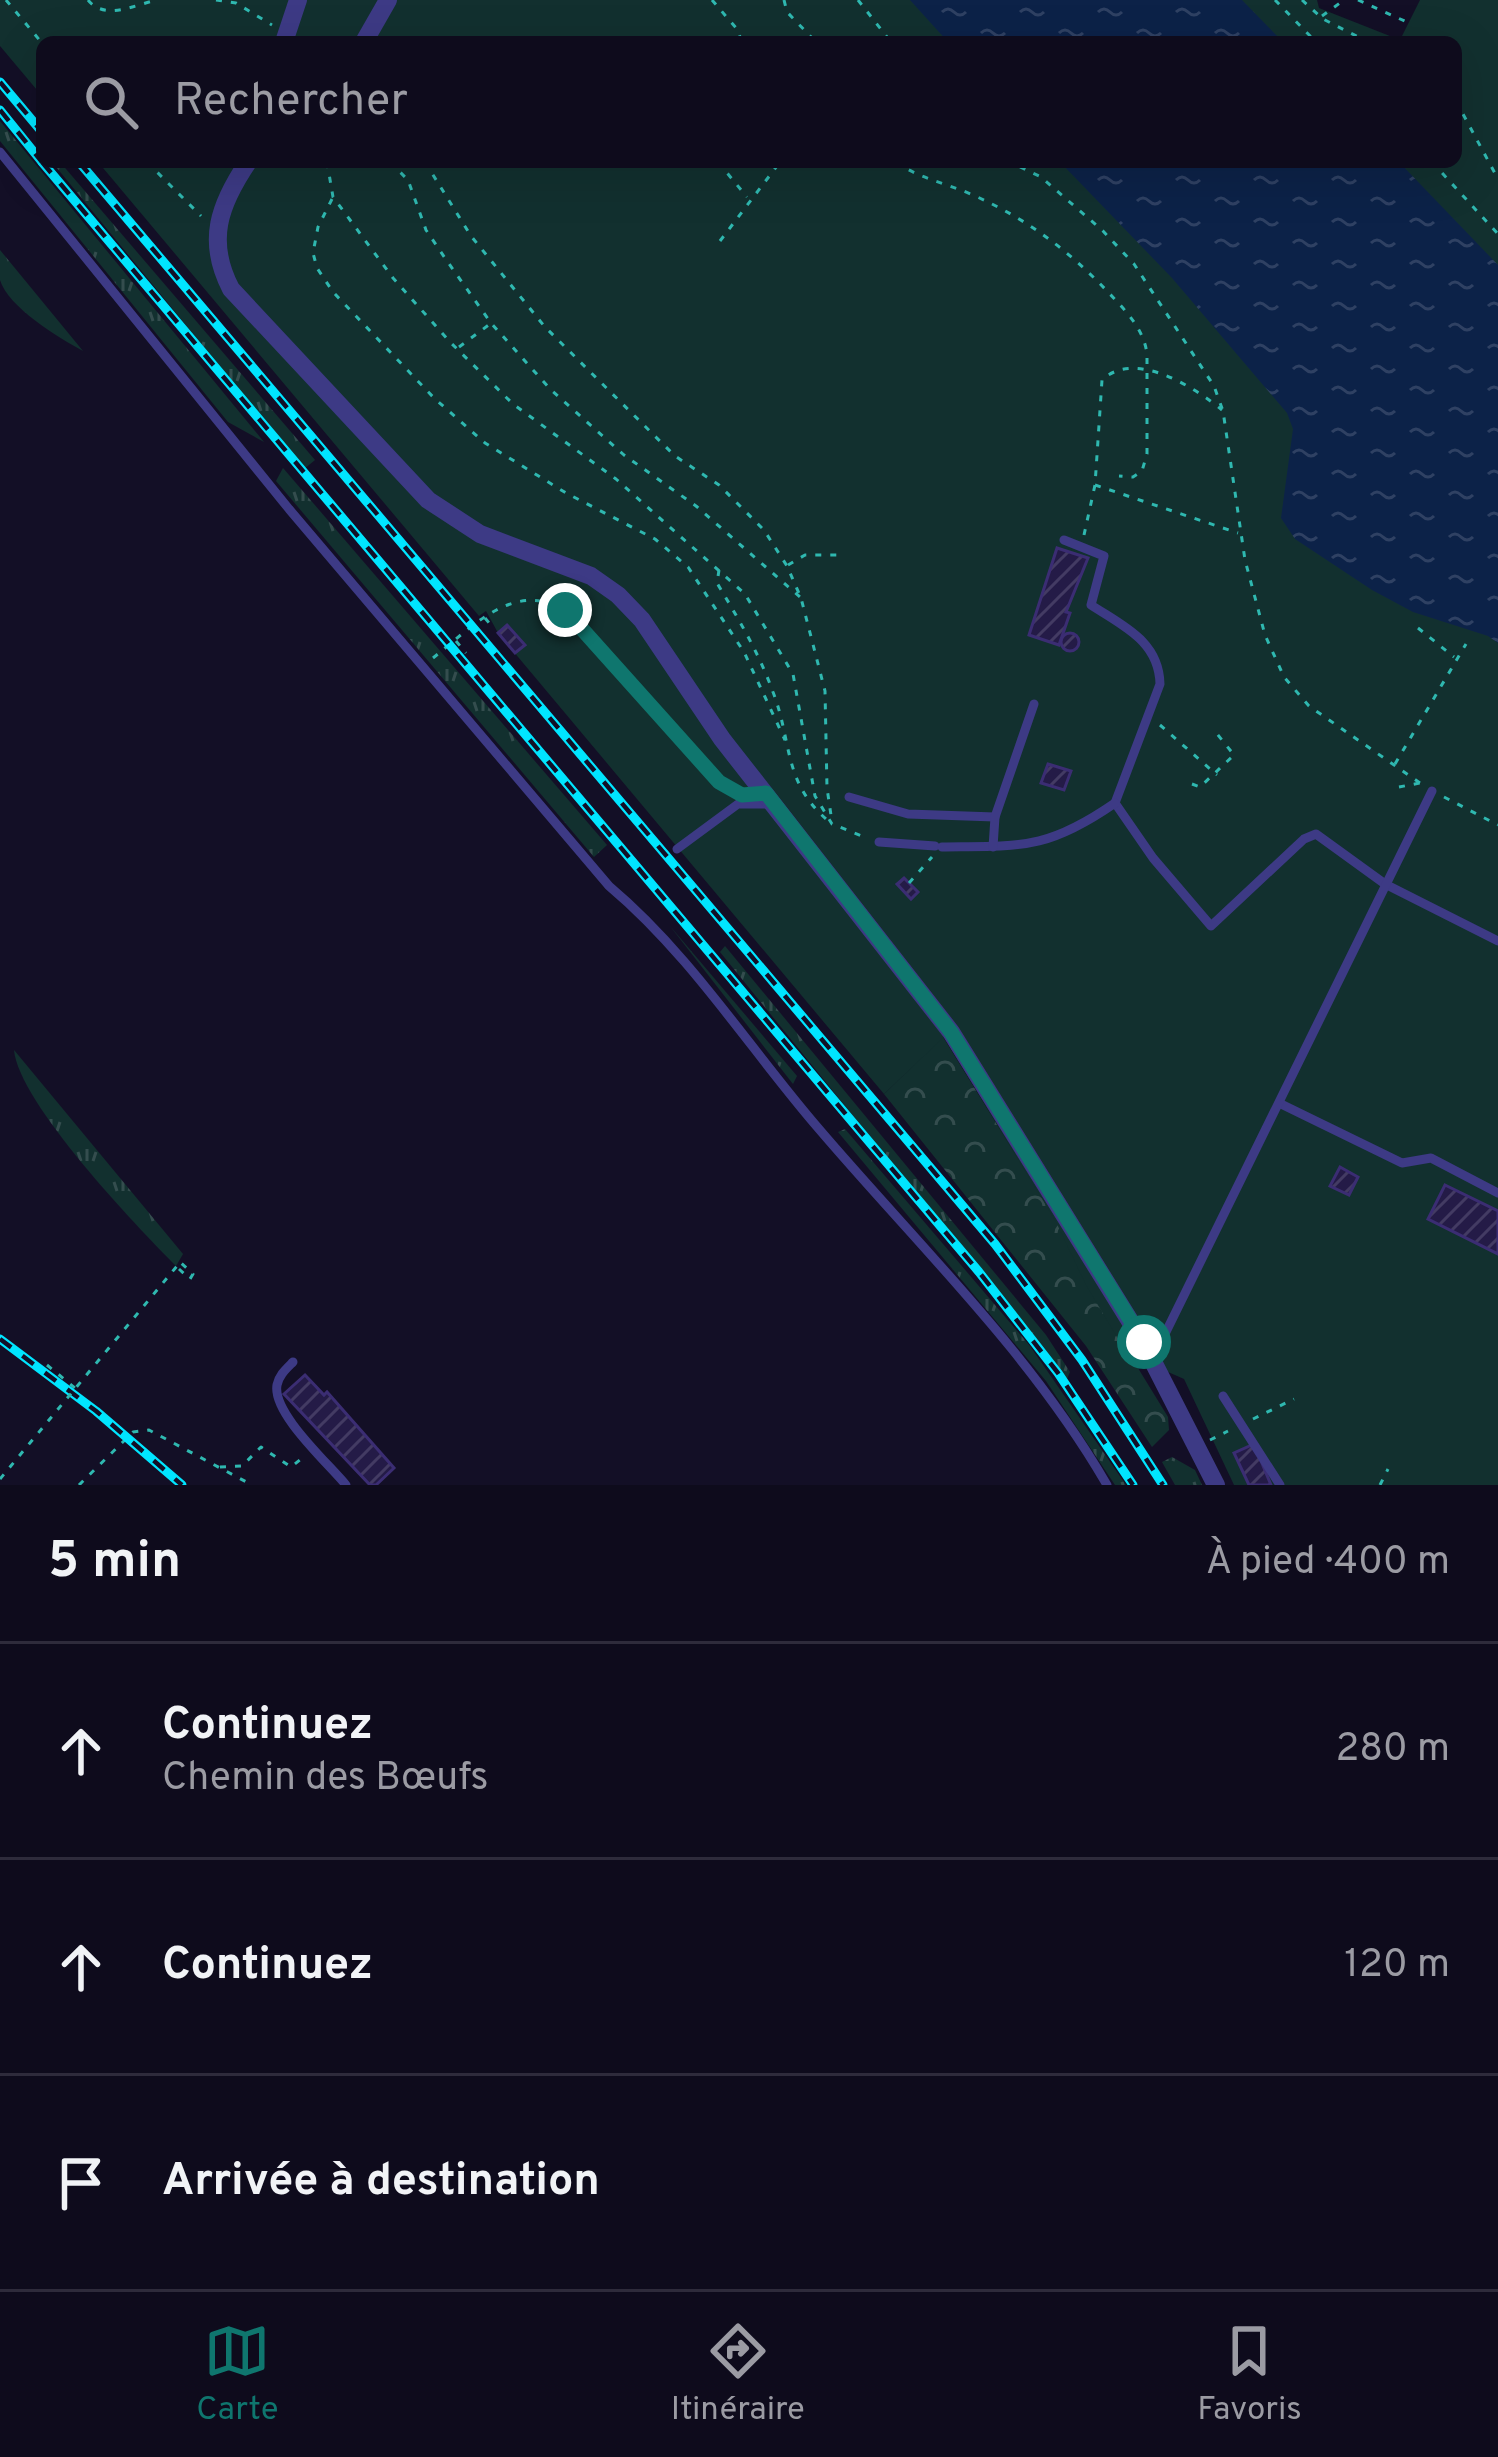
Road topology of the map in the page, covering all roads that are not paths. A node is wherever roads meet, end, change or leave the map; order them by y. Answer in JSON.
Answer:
{"nodes":[{"id":1,"x":298,"y":0,"type":"edge"},
{"id":2,"x":388,"y":0,"type":"edge"},
{"id":3,"x":287,"y":36,"type":"edge"},
{"id":4,"x":367,"y":36,"type":"edge"},
{"id":5,"x":0,"y":152,"type":"edge"},
{"id":6,"x":244,"y":168,"type":"edge"},
{"id":7,"x":1064,"y":540,"type":"dead end"},
{"id":8,"x":1034,"y":704,"type":"dead end"},
{"id":9,"x":1432,"y":791,"type":"road end"},
{"id":10,"x":849,"y":797,"type":"dead end"},
{"id":11,"x":770,"y":799,"type":"junction"},
{"id":12,"x":1115,"y":803,"type":"junction"},
{"id":13,"x":995,"y":817,"type":"junction"},
{"id":14,"x":879,"y":842,"type":"road end"},
{"id":15,"x":993,"y":847,"type":"junction"},
{"id":16,"x":677,"y":849,"type":"dead end"},
{"id":17,"x":1384,"y":884,"type":"junction"},
{"id":18,"x":1498,"y":941,"type":"edge"},
{"id":19,"x":1281,"y":1104,"type":"junction"},
{"id":20,"x":1498,"y":1192,"type":"edge"},
{"id":21,"x":1148,"y":1352,"type":"junction"},
{"id":22,"x":293,"y":1362,"type":"dead end"},
{"id":23,"x":1223,"y":1396,"type":"dead end"},
{"id":24,"x":346,"y":1485,"type":"edge"},
{"id":25,"x":1107,"y":1485,"type":"edge"},
{"id":26,"x":1216,"y":1485,"type":"edge"},
{"id":27,"x":1280,"y":1485,"type":"edge"}],
"edges":[{"from":1,"to":3,"type":"street"},
{"from":2,"to":4,"type":"street"},
{"from":5,"to":25,"type":"lane"},
{"from":6,"to":11,"type":"street"},
{"from":7,"to":12,"type":"lane"},
{"from":8,"to":13,"type":"lane"},
{"from":9,"to":17,"type":"lane"},
{"from":10,"to":13,"type":"lane"},
{"from":11,"to":16,"type":"lane"},
{"from":11,"to":21,"type":"street"},
{"from":12,"to":15,"type":"lane"},
{"from":12,"to":17,"type":"lane"},
{"from":13,"to":15,"type":"lane"},
{"from":14,"to":15,"type":"lane"},
{"from":17,"to":18,"type":"lane"},
{"from":17,"to":19,"type":"lane"},
{"from":19,"to":20,"type":"lane"},
{"from":19,"to":21,"type":"lane"},
{"from":21,"to":26,"type":"street"},
{"from":22,"to":24,"type":"lane"},
{"from":23,"to":27,"type":"lane"}]}
